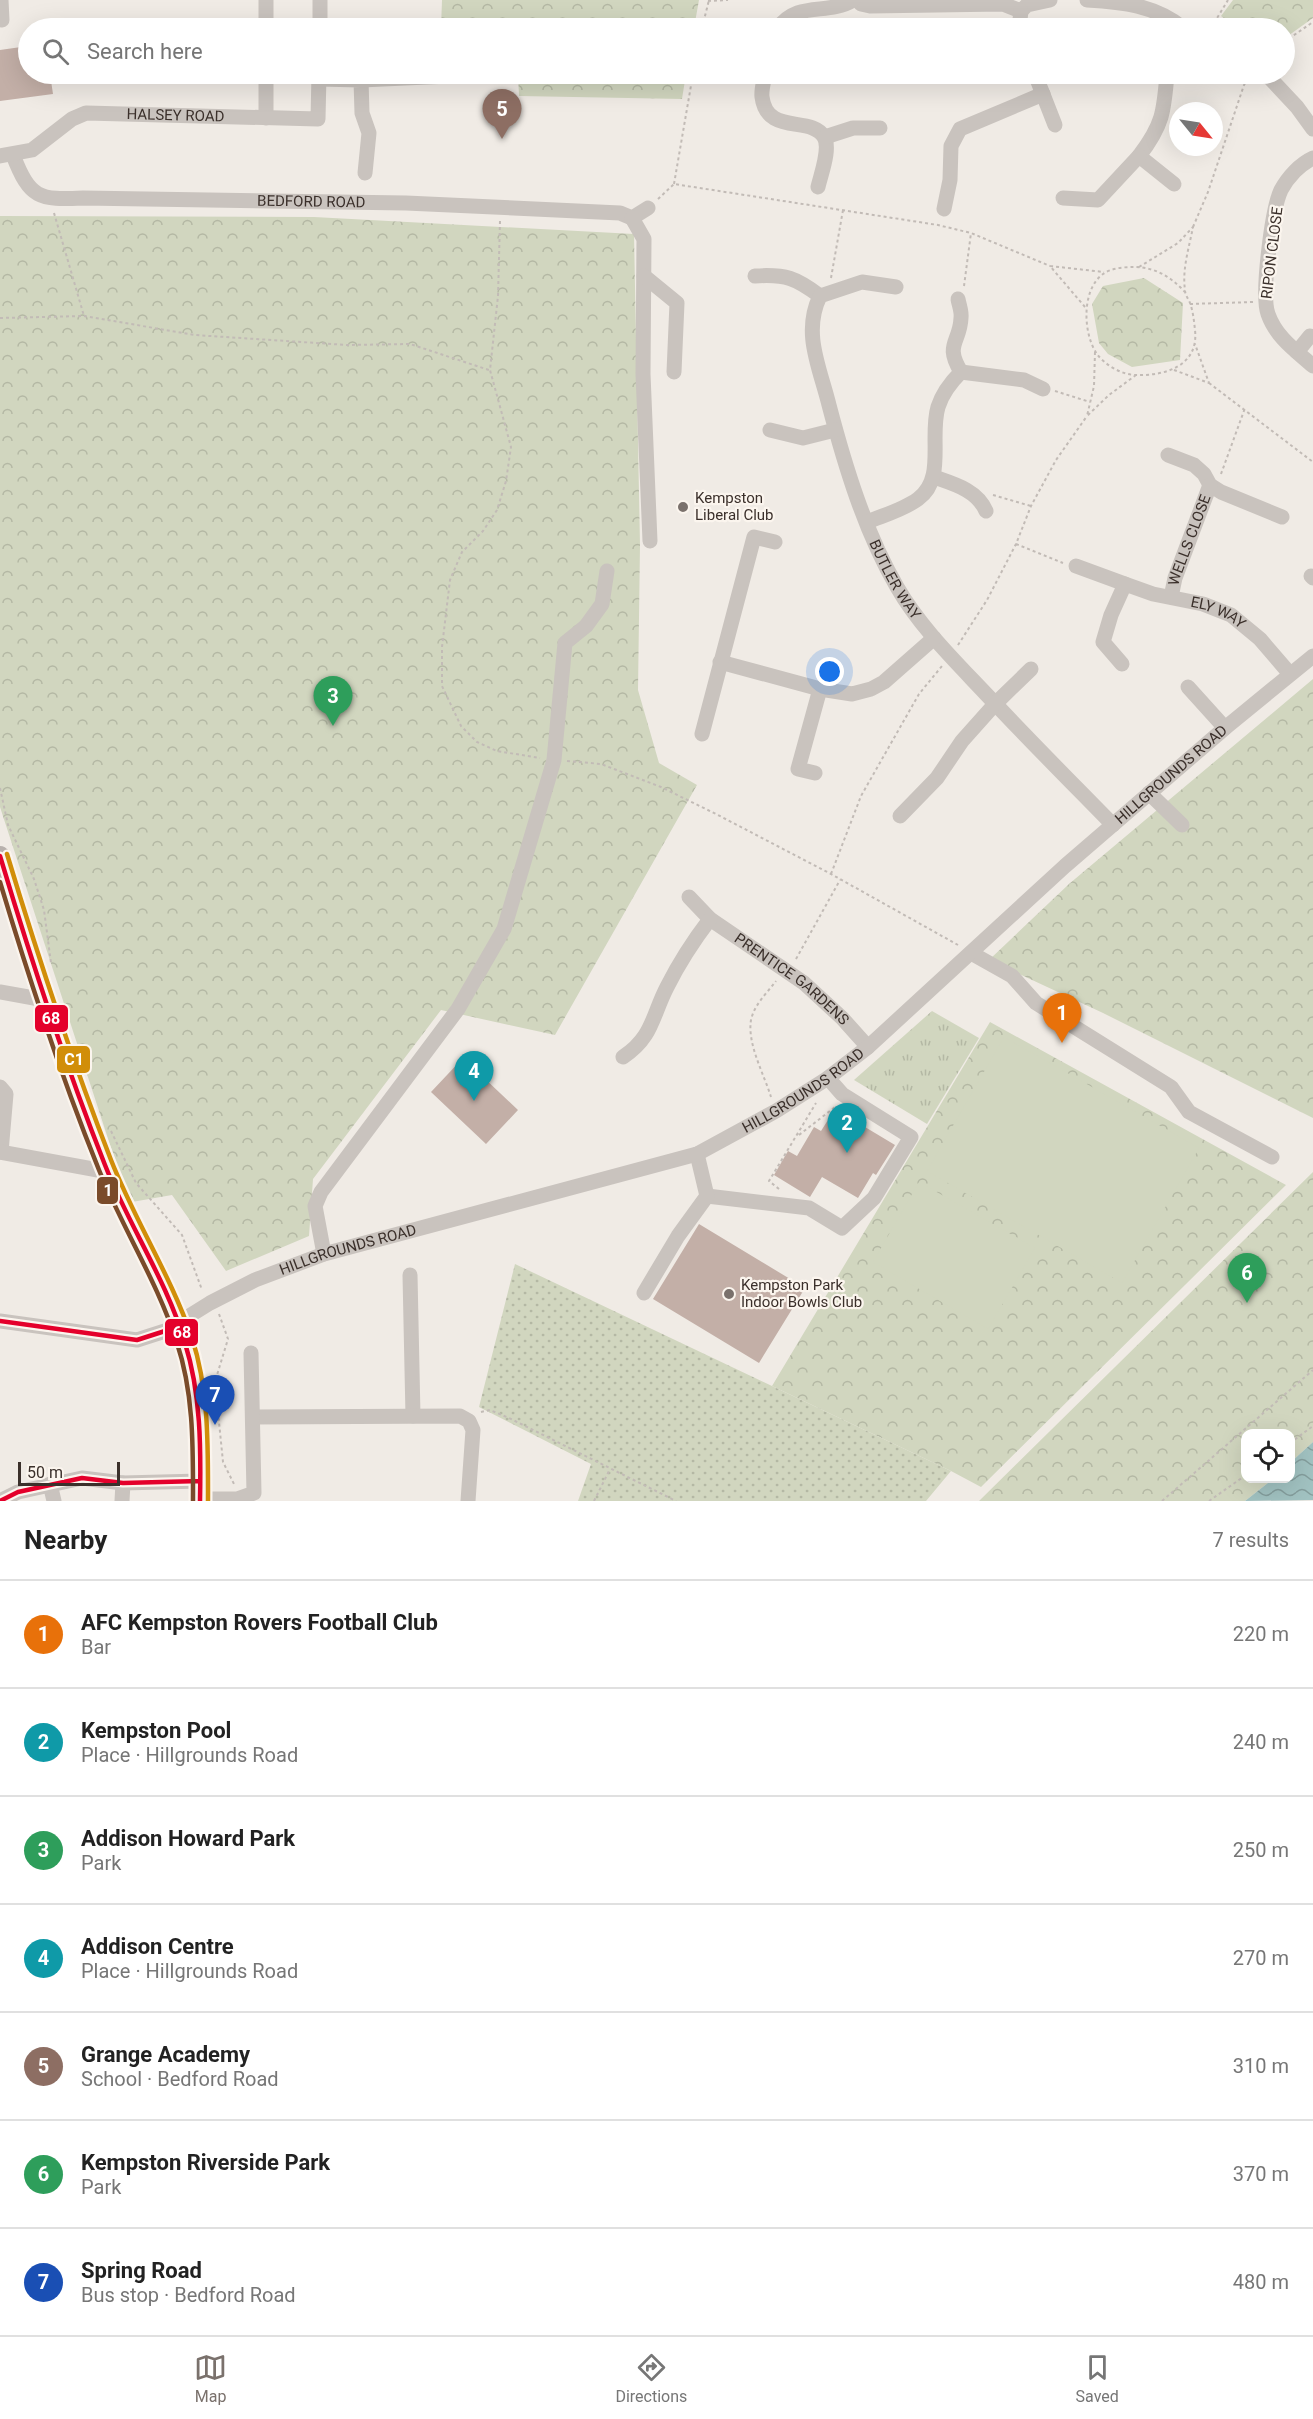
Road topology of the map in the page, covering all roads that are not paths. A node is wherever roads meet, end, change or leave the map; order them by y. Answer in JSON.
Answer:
{"nodes":[{"id":1,"x":1,"y":0,"type":"edge"},
{"id":2,"x":266,"y":0,"type":"edge"},
{"id":3,"x":320,"y":0,"type":"edge"},
{"id":4,"x":855,"y":0,"type":"edge"},
{"id":5,"x":1050,"y":0,"type":"edge"},
{"id":6,"x":1087,"y":0,"type":"edge"},
{"id":7,"x":1161,"y":6,"type":"edge"},
{"id":8,"x":1021,"y":11,"type":"junction"},
{"id":9,"x":266,"y":18,"type":"edge"},
{"id":10,"x":320,"y":18,"type":"edge"},
{"id":11,"x":788,"y":18,"type":"edge"},
{"id":12,"x":1020,"y":18,"type":"edge"},
{"id":13,"x":1174,"y":18,"type":"edge"},
{"id":14,"x":2,"y":20,"type":"dead end"},
{"id":15,"x":266,"y":84,"type":"edge"},
{"id":16,"x":319,"y":84,"type":"edge"},
{"id":17,"x":361,"y":84,"type":"edge"},
{"id":18,"x":764,"y":84,"type":"edge"},
{"id":19,"x":1038,"y":84,"type":"edge"},
{"id":20,"x":1166,"y":84,"type":"edge"},
{"id":21,"x":1275,"y":84,"type":"edge"},
{"id":22,"x":1042,"y":94,"type":"junction"},
{"id":23,"x":266,"y":118,"type":"junction"},
{"id":24,"x":1055,"y":125,"type":"dead end"},
{"id":25,"x":880,"y":128,"type":"dead end"},
{"id":26,"x":1313,"y":129,"type":"edge"},
{"id":27,"x":825,"y":137,"type":"junction"},
{"id":28,"x":6,"y":155,"type":"edge"},
{"id":29,"x":1139,"y":156,"type":"junction"},
{"id":30,"x":1313,"y":158,"type":"edge"},
{"id":31,"x":365,"y":173,"type":"dead end"},
{"id":32,"x":1174,"y":184,"type":"dead end"},
{"id":33,"x":818,"y":187,"type":"dead end"},
{"id":34,"x":1063,"y":198,"type":"dead end"},
{"id":35,"x":648,"y":208,"type":"road end"},
{"id":36,"x":944,"y":209,"type":"dead end"},
{"id":37,"x":632,"y":218,"type":"junction"},
{"id":38,"x":644,"y":276,"type":"junction"},
{"id":39,"x":755,"y":276,"type":"dead end"},
{"id":40,"x":896,"y":286,"type":"dead end"},
{"id":41,"x":820,"y":296,"type":"junction"},
{"id":42,"x":958,"y":299,"type":"road end"},
{"id":43,"x":1310,"y":336,"type":"dead end"},
{"id":44,"x":1297,"y":352,"type":"junction"},
{"id":45,"x":1313,"y":366,"type":"edge"},
{"id":46,"x":674,"y":372,"type":"dead end"},
{"id":47,"x":961,"y":372,"type":"junction"},
{"id":48,"x":1043,"y":389,"type":"road end"},
{"id":49,"x":770,"y":430,"type":"dead end"},
{"id":50,"x":835,"y":430,"type":"junction"},
{"id":51,"x":1168,"y":455,"type":"dead end"},
{"id":52,"x":934,"y":477,"type":"junction"},
{"id":53,"x":1213,"y":487,"type":"junction"},
{"id":54,"x":985,"y":502,"type":"road end"},
{"id":55,"x":1282,"y":517,"type":"dead end"},
{"id":56,"x":867,"y":522,"type":"junction"},
{"id":57,"x":650,"y":541,"type":"dead end"},
{"id":58,"x":775,"y":542,"type":"dead end"},
{"id":59,"x":1076,"y":566,"type":"road end"},
{"id":60,"x":607,"y":571,"type":"dead end"},
{"id":61,"x":1125,"y":584,"type":"junction"},
{"id":62,"x":1171,"y":597,"type":"junction"},
{"id":63,"x":934,"y":638,"type":"junction"},
{"id":64,"x":1313,"y":656,"type":"edge"},
{"id":65,"x":720,"y":662,"type":"junction"},
{"id":66,"x":1122,"y":664,"type":"dead end"},
{"id":67,"x":1031,"y":669,"type":"dead end"},
{"id":68,"x":1290,"y":674,"type":"junction"},
{"id":69,"x":1188,"y":687,"type":"dead end"},
{"id":70,"x":820,"y":688,"type":"junction"},
{"id":71,"x":995,"y":704,"type":"junction"},
{"id":72,"x":1225,"y":728,"type":"junction"},
{"id":73,"x":702,"y":734,"type":"dead end"},
{"id":74,"x":815,"y":774,"type":"dead end"},
{"id":75,"x":1149,"y":793,"type":"junction"},
{"id":76,"x":900,"y":816,"type":"dead end"},
{"id":77,"x":1113,"y":825,"type":"junction"},
{"id":78,"x":1182,"y":825,"type":"dead end"},
{"id":79,"x":0,"y":857,"type":"edge"},
{"id":80,"x":689,"y":897,"type":"dead end"},
{"id":81,"x":710,"y":919,"type":"junction"},
{"id":82,"x":971,"y":952,"type":"junction"},
{"id":83,"x":0,"y":992,"type":"edge"},
{"id":84,"x":45,"y":1000,"type":"junction"},
{"id":85,"x":868,"y":1047,"type":"junction"},
{"id":86,"x":623,"y":1057,"type":"dead end"},
{"id":87,"x":828,"y":1078,"type":"junction"},
{"id":88,"x":0,"y":1087,"type":"edge"},
{"id":89,"x":1,"y":1152,"type":"edge"},
{"id":90,"x":697,"y":1154,"type":"junction"},
{"id":91,"x":1272,"y":1157,"type":"dead end"},
{"id":92,"x":106,"y":1168,"type":"junction"},
{"id":93,"x":707,"y":1196,"type":"junction"},
{"id":94,"x":324,"y":1254,"type":"junction"},
{"id":95,"x":410,"y":1275,"type":"dead end"},
{"id":96,"x":644,"y":1293,"type":"dead end"},
{"id":97,"x":0,"y":1321,"type":"edge"},
{"id":98,"x":178,"y":1323,"type":"junction"},
{"id":99,"x":251,"y":1353,"type":"dead end"},
{"id":100,"x":413,"y":1416,"type":"junction"},
{"id":101,"x":253,"y":1417,"type":"junction"},
{"id":102,"x":123,"y":1483,"type":"junction"},
{"id":103,"x":50,"y":1484,"type":"junction"},
{"id":104,"x":200,"y":1494,"type":"edge"},
{"id":105,"x":254,"y":1497,"type":"edge"},
{"id":106,"x":0,"y":1501,"type":"edge"},
{"id":107,"x":54,"y":1501,"type":"edge"},
{"id":108,"x":122,"y":1501,"type":"edge"},
{"id":109,"x":468,"y":1501,"type":"edge"}],
"edges":[{"from":1,"to":14,"type":"street"},
{"from":2,"to":9,"type":"street"},
{"from":3,"to":10,"type":"street"},
{"from":4,"to":8,"type":"street"},
{"from":4,"to":11,"type":"street"},
{"from":5,"to":8,"type":"street"},
{"from":6,"to":7,"type":"street"},
{"from":7,"to":13,"type":"street"},
{"from":8,"to":12,"type":"street"},
{"from":15,"to":23,"type":"street"},
{"from":16,"to":23,"type":"street","name":"HALSEY ROAD"},
{"from":17,"to":31,"type":"street"},
{"from":18,"to":27,"type":"street"},
{"from":19,"to":22,"type":"street"},
{"from":20,"to":29,"type":"street"},
{"from":21,"to":26,"type":"street"},
{"from":22,"to":24,"type":"street"},
{"from":22,"to":36,"type":"street"},
{"from":23,"to":28,"type":"street","name":"HALSEY ROAD"},
{"from":25,"to":27,"type":"street"},
{"from":27,"to":33,"type":"street"},
{"from":28,"to":37,"type":"street","name":"BEDFORD ROAD"},
{"from":29,"to":32,"type":"street"},
{"from":29,"to":34,"type":"street"},
{"from":30,"to":44,"type":"street","name":"RIPON CLOSE"},
{"from":35,"to":37,"type":"street"},
{"from":37,"to":38,"type":"street"},
{"from":38,"to":46,"type":"street"},
{"from":38,"to":57,"type":"street"},
{"from":39,"to":41,"type":"street"},
{"from":40,"to":41,"type":"street"},
{"from":41,"to":50,"type":"street","name":"BUTLER WAY"},
{"from":42,"to":47,"type":"street"},
{"from":43,"to":44,"type":"street"},
{"from":44,"to":45,"type":"street","name":"RIPON CLOSE"},
{"from":47,"to":48,"type":"street"},
{"from":47,"to":52,"type":"street"},
{"from":49,"to":50,"type":"street"},
{"from":50,"to":56,"type":"street","name":"BUTLER WAY"},
{"from":51,"to":53,"type":"street","name":"WELLS CLOSE"},
{"from":52,"to":54,"type":"street"},
{"from":52,"to":56,"type":"street"},
{"from":53,"to":55,"type":"street","name":"WELLS CLOSE"},
{"from":53,"to":62,"type":"street","name":"WELLS CLOSE"},
{"from":56,"to":63,"type":"street","name":"BUTLER WAY"},
{"from":58,"to":65,"type":"street"},
{"from":59,"to":61,"type":"street","name":"ELY WAY"},
{"from":60,"to":94,"type":"street"},
{"from":61,"to":62,"type":"street","name":"ELY WAY"},
{"from":61,"to":66,"type":"street"},
{"from":62,"to":68,"type":"street","name":"ELY WAY"},
{"from":63,"to":70,"type":"street"},
{"from":63,"to":71,"type":"street","name":"BUTLER WAY"},
{"from":64,"to":68,"type":"street","name":"HILLGROUNDS ROAD"},
{"from":65,"to":70,"type":"street"},
{"from":65,"to":73,"type":"street"},
{"from":67,"to":71,"type":"street"},
{"from":68,"to":72,"type":"street","name":"HILLGROUNDS ROAD"},
{"from":69,"to":72,"type":"street"},
{"from":70,"to":74,"type":"street"},
{"from":71,"to":76,"type":"street"},
{"from":71,"to":77,"type":"street","name":"BUTLER WAY"},
{"from":72,"to":75,"type":"street","name":"HILLGROUNDS ROAD"},
{"from":75,"to":77,"type":"street","name":"HILLGROUNDS ROAD"},
{"from":75,"to":78,"type":"street"},
{"from":77,"to":82,"type":"street","name":"HILLGROUNDS ROAD"},
{"from":79,"to":84,"type":"main road"},
{"from":80,"to":81,"type":"street","name":"PRENTICE GARDENS"},
{"from":81,"to":85,"type":"street","name":"PRENTICE GARDENS"},
{"from":81,"to":86,"type":"street"},
{"from":82,"to":85,"type":"street","name":"HILLGROUNDS ROAD"},
{"from":82,"to":91,"type":"street"},
{"from":83,"to":84,"type":"street"},
{"from":84,"to":92,"type":"main road"},
{"from":85,"to":87,"type":"street","name":"HILLGROUNDS ROAD"},
{"from":87,"to":90,"type":"street","name":"HILLGROUNDS ROAD"},
{"from":87,"to":93,"type":"street"},
{"from":88,"to":89,"type":"street"},
{"from":89,"to":92,"type":"street"},
{"from":90,"to":93,"type":"street"},
{"from":90,"to":94,"type":"street","name":"HILLGROUNDS ROAD"},
{"from":92,"to":98,"type":"main road"},
{"from":93,"to":96,"type":"street"},
{"from":94,"to":98,"type":"street","name":"HILLGROUNDS ROAD"},
{"from":95,"to":100,"type":"street"},
{"from":97,"to":98,"type":"street","name":"HILLGROUNDS ROAD"},
{"from":98,"to":104,"type":"main road"},
{"from":99,"to":101,"type":"street"},
{"from":100,"to":101,"type":"street"},
{"from":100,"to":109,"type":"street"},
{"from":101,"to":105,"type":"street"},
{"from":102,"to":103,"type":"street"},
{"from":102,"to":104,"type":"street"},
{"from":102,"to":108,"type":"street"},
{"from":103,"to":106,"type":"street"},
{"from":103,"to":107,"type":"street"},
{"from":104,"to":105,"type":"street"}]}
